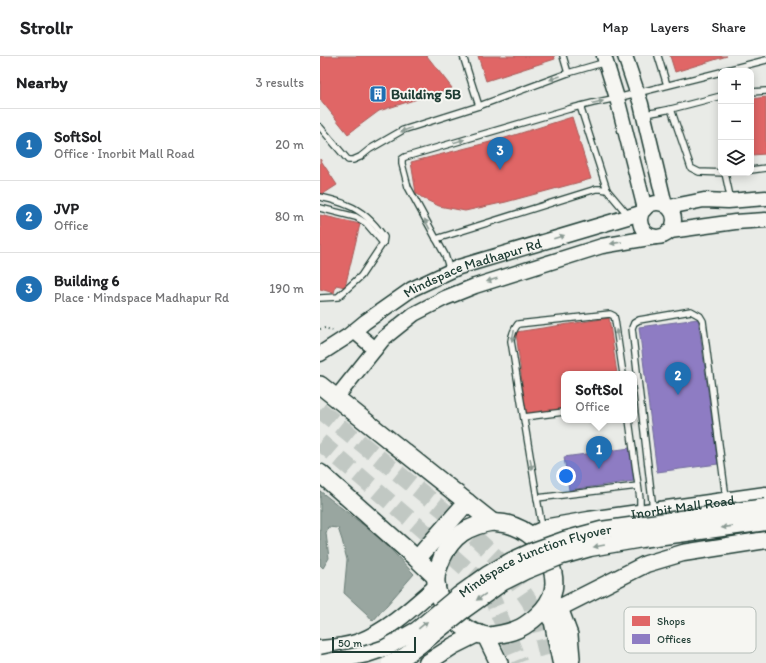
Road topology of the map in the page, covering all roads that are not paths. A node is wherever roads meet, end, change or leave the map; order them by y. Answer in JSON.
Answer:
{"nodes":[{"id":1,"x":463,"y":56,"type":"edge"},
{"id":2,"x":563,"y":56,"type":"edge"},
{"id":3,"x":625,"y":56,"type":"edge"},
{"id":4,"x":658,"y":56,"type":"edge"},
{"id":5,"x":605,"y":59,"type":"edge"},
{"id":6,"x":766,"y":60,"type":"edge"},
{"id":7,"x":734,"y":68,"type":"edge"},
{"id":8,"x":718,"y":72,"type":"edge"},
{"id":9,"x":568,"y":73,"type":"junction"},
{"id":10,"x":667,"y":85,"type":"junction"},
{"id":11,"x":766,"y":91,"type":"edge"},
{"id":12,"x":638,"y":92,"type":"junction"},
{"id":13,"x":754,"y":92,"type":"edge"},
{"id":14,"x":718,"y":97,"type":"edge"},
{"id":15,"x":617,"y":98,"type":"junction"},
{"id":16,"x":479,"y":106,"type":"junction"},
{"id":17,"x":580,"y":106,"type":"junction"},
{"id":18,"x":671,"y":109,"type":"junction"},
{"id":19,"x":644,"y":114,"type":"junction"},
{"id":20,"x":320,"y":127,"type":"edge"},
{"id":21,"x":766,"y":168,"type":"edge"},
{"id":22,"x":754,"y":170,"type":"edge"},
{"id":23,"x":718,"y":173,"type":"edge"},
{"id":24,"x":727,"y":176,"type":"edge"},
{"id":25,"x":607,"y":190,"type":"junction"},
{"id":26,"x":320,"y":197,"type":"edge"},
{"id":27,"x":766,"y":198,"type":"edge"},
{"id":28,"x":731,"y":201,"type":"junction"},
{"id":29,"x":667,"y":206,"type":"junction"},
{"id":30,"x":320,"y":208,"type":"edge"},
{"id":31,"x":638,"y":213,"type":"junction"},
{"id":32,"x":766,"y":220,"type":"edge"},
{"id":33,"x":670,"y":231,"type":"junction"},
{"id":34,"x":655,"y":237,"type":"junction"},
{"id":35,"x":436,"y":239,"type":"junction"},
{"id":36,"x":383,"y":243,"type":"junction"},
{"id":37,"x":450,"y":271,"type":"junction"},
{"id":38,"x":320,"y":298,"type":"edge"},
{"id":39,"x":393,"y":302,"type":"junction"},
{"id":40,"x":409,"y":318,"type":"junction"},
{"id":41,"x":354,"y":331,"type":"junction"},
{"id":42,"x":374,"y":349,"type":"junction"},
{"id":43,"x":320,"y":354,"type":"edge"},
{"id":44,"x":623,"y":371,"type":"edge"},
{"id":45,"x":636,"y":371,"type":"edge"},
{"id":46,"x":320,"y":385,"type":"edge"},
{"id":47,"x":637,"y":389,"type":"edge"},
{"id":48,"x":336,"y":398,"type":"junction"},
{"id":49,"x":561,"y":412,"type":"edge"},
{"id":50,"x":524,"y":417,"type":"junction"},
{"id":51,"x":629,"y":423,"type":"edge"},
{"id":52,"x":320,"y":473,"type":"edge"},
{"id":53,"x":638,"y":486,"type":"junction"},
{"id":54,"x":766,"y":495,"type":"edge"},
{"id":55,"x":537,"y":498,"type":"junction"},
{"id":56,"x":726,"y":501,"type":"junction"},
{"id":57,"x":467,"y":502,"type":"junction"},
{"id":58,"x":766,"y":506,"type":"edge"},
{"id":59,"x":647,"y":512,"type":"junction"},
{"id":60,"x":492,"y":522,"type":"junction"},
{"id":61,"x":766,"y":522,"type":"edge"},
{"id":62,"x":536,"y":533,"type":"junction"},
{"id":63,"x":766,"y":540,"type":"edge"},
{"id":64,"x":417,"y":559,"type":"junction"},
{"id":65,"x":436,"y":581,"type":"junction"},
{"id":66,"x":551,"y":606,"type":"junction"},
{"id":67,"x":482,"y":635,"type":"junction"},
{"id":68,"x":320,"y":649,"type":"edge"},
{"id":69,"x":323,"y":663,"type":"edge"},
{"id":70,"x":390,"y":663,"type":"edge"},
{"id":71,"x":427,"y":663,"type":"edge"},
{"id":72,"x":499,"y":663,"type":"edge"},
{"id":73,"x":563,"y":663,"type":"edge"},
{"id":74,"x":570,"y":663,"type":"edge"}],
"edges":[{"from":1,"to":16,"type":"lane"},
{"from":2,"to":9,"type":"lane"},
{"from":3,"to":12,"type":"street"},
{"from":4,"to":10,"type":"lane"},
{"from":5,"to":9,"type":"lane"},
{"from":5,"to":15,"type":"street"},
{"from":6,"to":7,"type":"lane"},
{"from":8,"to":10,"type":"lane"},
{"from":9,"to":16,"type":"lane","one_way":true},
{"from":10,"to":12,"type":"lane"},
{"from":11,"to":13,"type":"lane"},
{"from":12,"to":15,"type":"lane"},
{"from":12,"to":19,"type":"street"},
{"from":14,"to":18,"type":"lane"},
{"from":17,"to":15,"type":"lane","one_way":true},
{"from":15,"to":31,"type":"street"},
{"from":16,"to":20,"type":"lane","one_way":true},
{"from":17,"to":25,"type":"lane"},
{"from":35,"to":17,"type":"lane","one_way":true},
{"from":18,"to":19,"type":"lane"},
{"from":18,"to":23,"type":"lane"},
{"from":19,"to":29,"type":"street"},
{"from":21,"to":22,"type":"lane"},
{"from":24,"to":28,"type":"lane"},
{"from":25,"to":31,"type":"lane"},
{"from":25,"to":35,"type":"lane"},
{"from":26,"to":36,"type":"lane"},
{"from":27,"to":28,"type":"street"},
{"from":28,"to":29,"type":"street"},
{"from":29,"to":31,"type":"street"},
{"from":29,"to":33,"type":"street"},
{"from":30,"to":36,"type":"lane"},
{"from":31,"to":34,"type":"street"},
{"from":37,"to":31,"type":"street","name":"Mindspace Madhapur Rd","one_way":true},
{"from":32,"to":33,"type":"street"},
{"from":33,"to":34,"type":"street"},
{"from":34,"to":40,"type":"street","one_way":true},
{"from":35,"to":37,"type":"lane"},
{"from":36,"to":38,"type":"lane"},
{"from":37,"to":39,"type":"street","name":"Mindspace Madhapur Rd"},
{"from":39,"to":40,"type":"street"},
{"from":39,"to":41,"type":"street","name":"Mindspace Madhapur Rd"},
{"from":40,"to":42,"type":"street"},
{"from":41,"to":42,"type":"street"},
{"from":41,"to":43,"type":"street","name":"Mindspace Madhapur Rd"},
{"from":42,"to":48,"type":"street"},
{"from":44,"to":50,"type":"lane","one_way":true},
{"from":45,"to":56,"type":"lane"},
{"from":46,"to":48,"type":"main road"},
{"from":47,"to":59,"type":"lane"},
{"from":48,"to":57,"type":"main road"},
{"from":49,"to":50,"type":"lane"},
{"from":50,"to":55,"type":"lane","one_way":true},
{"from":51,"to":53,"type":"lane"},
{"from":52,"to":64,"type":"main road"},
{"from":53,"to":55,"type":"lane"},
{"from":53,"to":59,"type":"lane"},
{"from":54,"to":56,"type":"main road","name":"Inorbit Mall Road"},
{"from":55,"to":62,"type":"lane"},
{"from":56,"to":59,"type":"main road","name":"Inorbit Mall Road"},
{"from":57,"to":60,"type":"main road"},
{"from":57,"to":64,"type":"main road"},
{"from":69,"to":58,"type":"main road","name":"Mindspace Junction Flyover","one_way":true,"bridge":true},
{"from":59,"to":62,"type":"main road","name":"Inorbit Mall Road"},
{"from":60,"to":62,"type":"main road"},
{"from":60,"to":65,"type":"main road"},
{"from":61,"to":70,"type":"main road","name":"Mindspace Junction Flyover","one_way":true,"bridge":true},
{"from":62,"to":66,"type":"main road"},
{"from":63,"to":66,"type":"main road"},
{"from":64,"to":65,"type":"main road"},
{"from":65,"to":67,"type":"main road"},
{"from":65,"to":68,"type":"main road"},
{"from":66,"to":67,"type":"main road"},
{"from":66,"to":73,"type":"main road"},
{"from":66,"to":74,"type":"main road"},
{"from":67,"to":71,"type":"main road"},
{"from":67,"to":72,"type":"main road"}]}
